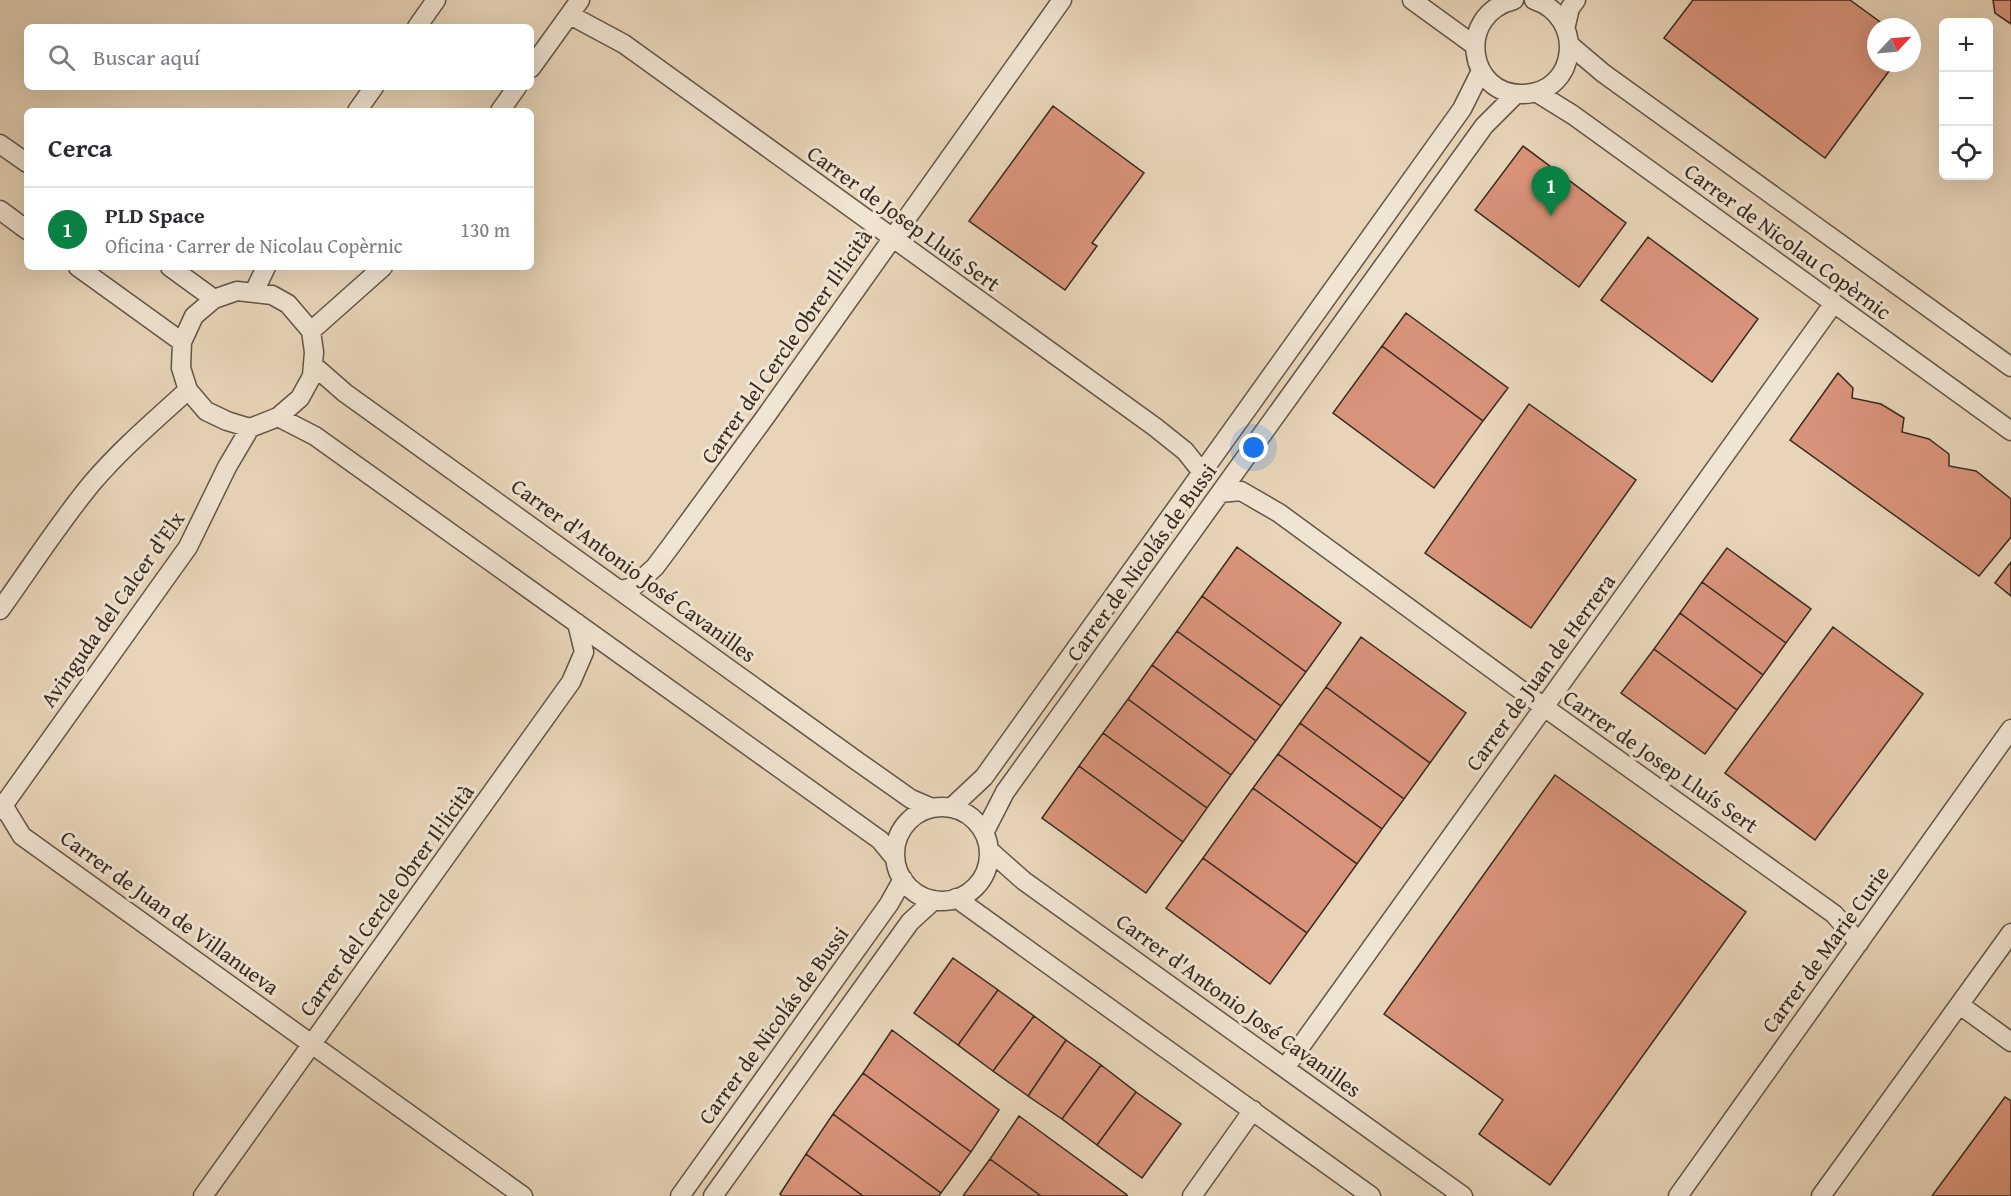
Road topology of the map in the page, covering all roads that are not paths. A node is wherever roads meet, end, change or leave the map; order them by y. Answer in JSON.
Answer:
{"nodes":[{"id":1,"x":436,"y":0,"type":"edge"},
{"id":2,"x":1062,"y":0,"type":"edge"},
{"id":3,"x":1412,"y":0,"type":"edge"},
{"id":4,"x":1534,"y":0,"type":"edge"},
{"id":5,"x":1576,"y":0,"type":"edge"},
{"id":6,"x":1508,"y":1,"type":"edge"},
{"id":7,"x":575,"y":7,"type":"edge"},
{"id":8,"x":419,"y":24,"type":"edge"},
{"id":9,"x":1566,"y":25,"type":"junction"},
{"id":10,"x":1474,"y":45,"type":"junction"},
{"id":11,"x":1570,"y":45,"type":"junction"},
{"id":12,"x":534,"y":64,"type":"edge"},
{"id":13,"x":1481,"y":71,"type":"junction"},
{"id":14,"x":372,"y":90,"type":"edge"},
{"id":15,"x":515,"y":90,"type":"edge"},
{"id":16,"x":1536,"y":92,"type":"junction"},
{"id":17,"x":1516,"y":94,"type":"junction"},
{"id":18,"x":359,"y":108,"type":"edge"},
{"id":19,"x":502,"y":108,"type":"edge"},
{"id":20,"x":0,"y":144,"type":"edge"},
{"id":21,"x":24,"y":161,"type":"edge"},
{"id":22,"x":0,"y":210,"type":"edge"},
{"id":23,"x":24,"y":228,"type":"edge"},
{"id":24,"x":891,"y":239,"type":"junction"},
{"id":25,"x":82,"y":270,"type":"edge"},
{"id":26,"x":174,"y":270,"type":"edge"},
{"id":27,"x":265,"y":270,"type":"edge"},
{"id":28,"x":380,"y":270,"type":"edge"},
{"id":29,"x":254,"y":292,"type":"junction"},
{"id":30,"x":214,"y":299,"type":"junction"},
{"id":31,"x":1834,"y":303,"type":"junction"},
{"id":32,"x":311,"y":331,"type":"junction"},
{"id":33,"x":182,"y":342,"type":"junction"},
{"id":34,"x":313,"y":365,"type":"junction"},
{"id":35,"x":2011,"y":367,"type":"edge"},
{"id":36,"x":188,"y":390,"type":"junction"},
{"id":37,"x":278,"y":417,"type":"junction"},
{"id":38,"x":250,"y":428,"type":"junction"},
{"id":39,"x":2011,"y":431,"type":"edge"},
{"id":40,"x":1201,"y":471,"type":"junction"},
{"id":41,"x":1220,"y":493,"type":"junction"},
{"id":42,"x":621,"y":590,"type":"junction"},
{"id":43,"x":0,"y":610,"type":"edge"},
{"id":44,"x":578,"y":623,"type":"junction"},
{"id":45,"x":1544,"y":707,"type":"junction"},
{"id":46,"x":2011,"y":729,"type":"edge"},
{"id":47,"x":2,"y":807,"type":"edge"},
{"id":48,"x":932,"y":808,"type":"junction"},
{"id":49,"x":951,"y":808,"type":"junction"},
{"id":50,"x":987,"y":841,"type":"junction"},
{"id":51,"x":894,"y":857,"type":"junction"},
{"id":52,"x":903,"y":879,"type":"junction"},
{"id":53,"x":956,"y":898,"type":"junction"},
{"id":54,"x":934,"y":900,"type":"junction"},
{"id":55,"x":2011,"y":933,"type":"edge"},
{"id":56,"x":1859,"y":943,"type":"junction"},
{"id":57,"x":1960,"y":1005,"type":"junction"},
{"id":58,"x":2011,"y":1042,"type":"edge"},
{"id":59,"x":312,"y":1044,"type":"junction"},
{"id":60,"x":1285,"y":1068,"type":"junction"},
{"id":61,"x":1253,"y":1110,"type":"junction"},
{"id":62,"x":203,"y":1196,"type":"edge"},
{"id":63,"x":523,"y":1196,"type":"edge"},
{"id":64,"x":680,"y":1196,"type":"edge"},
{"id":65,"x":713,"y":1196,"type":"edge"},
{"id":66,"x":1192,"y":1196,"type":"edge"},
{"id":67,"x":1371,"y":1196,"type":"edge"},
{"id":68,"x":1463,"y":1196,"type":"edge"},
{"id":69,"x":1678,"y":1196,"type":"edge"},
{"id":70,"x":1821,"y":1196,"type":"edge"}],
"edges":[{"from":1,"to":8,"type":"street"},
{"from":2,"to":24,"type":"street","name":"Carrer del Cercle Obrer Il·licità"},
{"from":3,"to":10,"type":"street"},
{"from":4,"to":9,"type":"street"},
{"from":5,"to":9,"type":"street"},
{"from":6,"to":10,"type":"street"},
{"from":7,"to":12,"type":"street"},
{"from":7,"to":24,"type":"street","name":"Carrer de Josep Lluís Sert"},
{"from":9,"to":11,"type":"street"},
{"from":10,"to":13,"type":"street"},
{"from":11,"to":16,"type":"street"},
{"from":11,"to":35,"type":"street","name":"Carrer de Nicolau Copèrnic"},
{"from":13,"to":17,"type":"street"},
{"from":13,"to":40,"type":"street","name":"Carrer de Nicolás de Bussi"},
{"from":14,"to":18,"type":"street"},
{"from":15,"to":19,"type":"street"},
{"from":16,"to":17,"type":"street"},
{"from":16,"to":31,"type":"street","name":"Carrer de Nicolau Copèrnic"},
{"from":17,"to":41,"type":"street","name":"Carrer de Nicolás de Bussi"},
{"from":20,"to":21,"type":"street"},
{"from":22,"to":23,"type":"street"},
{"from":24,"to":40,"type":"street","name":"Carrer de Josep Lluís Sert"},
{"from":24,"to":42,"type":"street","name":"Carrer del Cercle Obrer Il·licità"},
{"from":25,"to":33,"type":"street"},
{"from":26,"to":30,"type":"street"},
{"from":27,"to":29,"type":"street"},
{"from":28,"to":32,"type":"street"},
{"from":29,"to":30,"type":"street"},
{"from":29,"to":32,"type":"street"},
{"from":30,"to":33,"type":"street"},
{"from":31,"to":39,"type":"street","name":"Carrer de Nicolau Copèrnic"},
{"from":31,"to":45,"type":"street","name":"Carrer de Juan de Herrera"},
{"from":32,"to":34,"type":"street"},
{"from":33,"to":36,"type":"street"},
{"from":34,"to":37,"type":"street"},
{"from":34,"to":42,"type":"street","name":"Carrer d'Antonio José Cavanilles"},
{"from":36,"to":38,"type":"street"},
{"from":36,"to":43,"type":"street"},
{"from":37,"to":38,"type":"street"},
{"from":37,"to":44,"type":"street"},
{"from":38,"to":47,"type":"street","name":"Avinguda del Calcer d'Elx"},
{"from":40,"to":49,"type":"street","name":"Carrer de Nicolás de Bussi"},
{"from":41,"to":45,"type":"street","name":"Carrer de Josep Lluís Sert"},
{"from":41,"to":50,"type":"street","name":"Carrer de Nicolás de Bussi"},
{"from":42,"to":48,"type":"street","name":"Carrer d'Antonio José Cavanilles"},
{"from":44,"to":51,"type":"street"},
{"from":44,"to":59,"type":"street","name":"Carrer del Cercle Obrer Il·licità"},
{"from":45,"to":56,"type":"street","name":"Carrer de Josep Lluís Sert"},
{"from":45,"to":60,"type":"street","name":"Carrer de Juan de Herrera"},
{"from":46,"to":56,"type":"street","name":"Carrer de Marie Curie"},
{"from":47,"to":59,"type":"street","name":"Carrer de Juan de Villanueva"},
{"from":48,"to":49,"type":"street"},
{"from":48,"to":51,"type":"street"},
{"from":49,"to":50,"type":"street"},
{"from":50,"to":53,"type":"street"},
{"from":50,"to":60,"type":"street","name":"Carrer d'Antonio José Cavanilles"},
{"from":51,"to":52,"type":"street"},
{"from":52,"to":54,"type":"street"},
{"from":52,"to":64,"type":"street","name":"Carrer de Nicolás de Bussi"},
{"from":53,"to":54,"type":"street"},
{"from":53,"to":61,"type":"street"},
{"from":54,"to":65,"type":"street"},
{"from":55,"to":57,"type":"street"},
{"from":56,"to":69,"type":"street","name":"Carrer de Marie Curie"},
{"from":57,"to":58,"type":"street"},
{"from":57,"to":70,"type":"street"},
{"from":59,"to":62,"type":"street","name":"Carrer del Cercle Obrer Il·licità"},
{"from":59,"to":63,"type":"street","name":"Carrer de Juan de Villanueva"},
{"from":60,"to":68,"type":"street","name":"Carrer d'Antonio José Cavanilles"},
{"from":61,"to":66,"type":"street"},
{"from":61,"to":67,"type":"street"}]}
